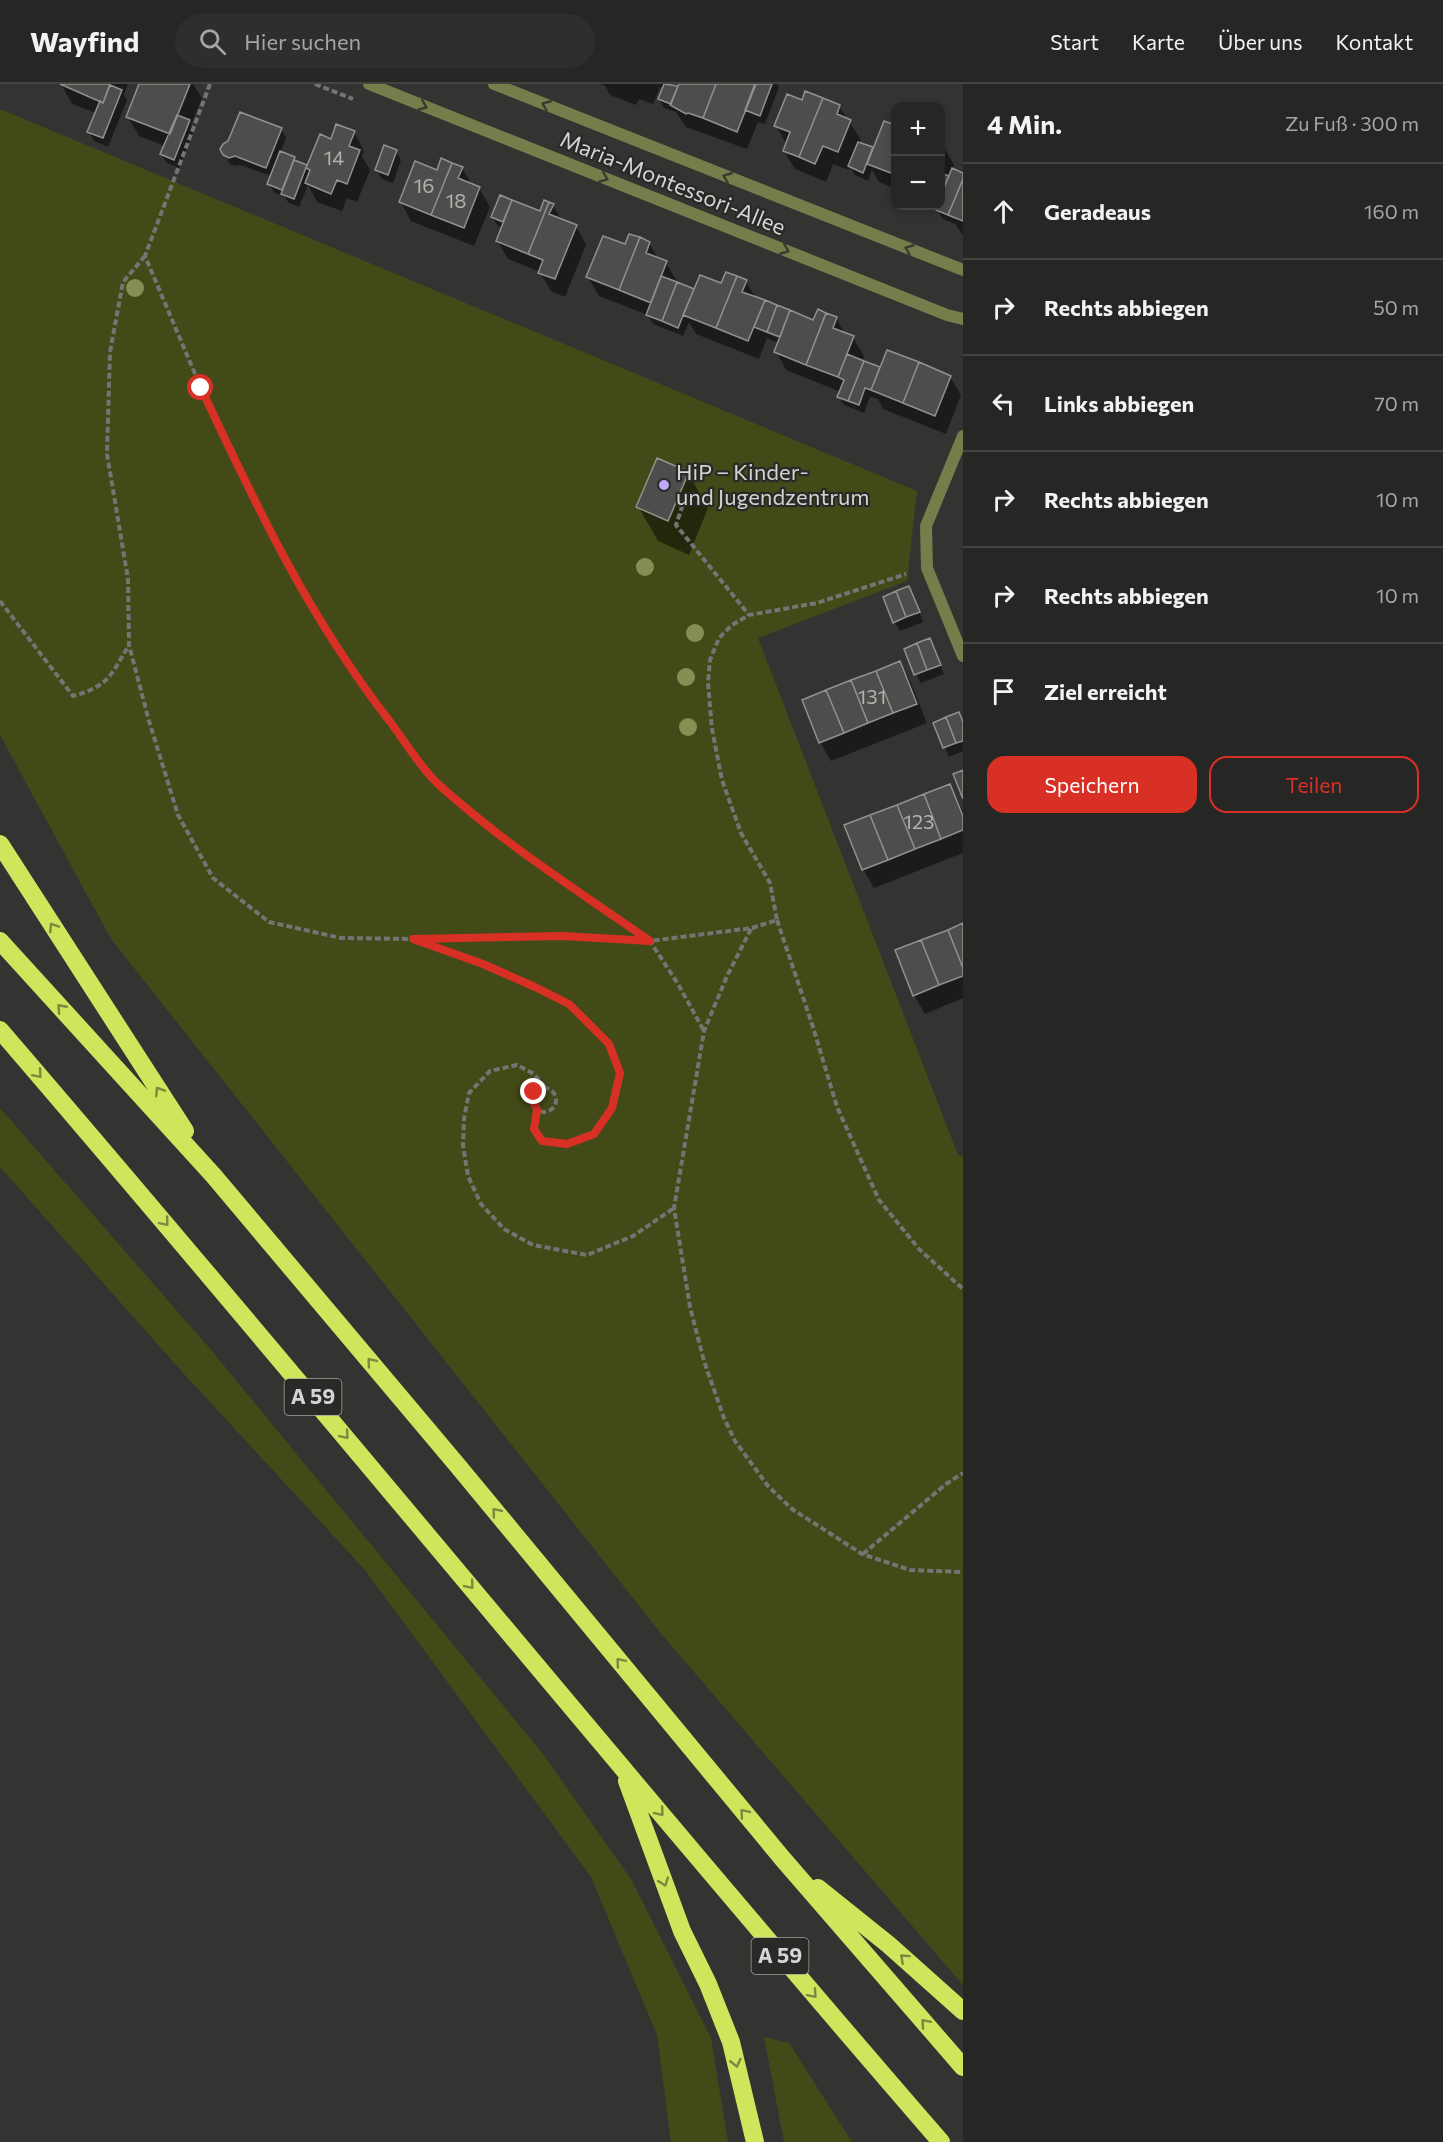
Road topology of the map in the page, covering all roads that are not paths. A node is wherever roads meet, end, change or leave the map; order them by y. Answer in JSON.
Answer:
{"nodes":[{"id":1,"x":369,"y":84,"type":"edge"},
{"id":2,"x":494,"y":84,"type":"edge"},
{"id":3,"x":963,"y":270,"type":"edge"},
{"id":4,"x":963,"y":319,"type":"edge"},
{"id":5,"x":963,"y":436,"type":"edge"},
{"id":6,"x":963,"y":656,"type":"edge"},
{"id":7,"x":0,"y":844,"type":"edge"},
{"id":8,"x":0,"y":941,"type":"edge"},
{"id":9,"x":0,"y":1029,"type":"edge"},
{"id":10,"x":213,"y":1175,"type":"junction"},
{"id":11,"x":622,"y":1768,"type":"junction"},
{"id":12,"x":782,"y":1858,"type":"junction"},
{"id":13,"x":963,"y":2011,"type":"edge"},
{"id":14,"x":963,"y":2067,"type":"edge"},
{"id":15,"x":755,"y":2142,"type":"edge"},
{"id":16,"x":941,"y":2142,"type":"edge"}],
"edges":[{"from":1,"to":4,"type":"street","name":"Maria-Montessori-Allee","one_way":true},
{"from":3,"to":2,"type":"street","name":"Maria-Montessori-Allee","one_way":true},
{"from":5,"to":6,"type":"street"},
{"from":10,"to":7,"type":"highway","one_way":true},
{"from":10,"to":8,"type":"highway","number":"A 59","one_way":true},
{"from":9,"to":11,"type":"highway","number":"A 59","one_way":true},
{"from":12,"to":10,"type":"highway","number":"A 59","one_way":true},
{"from":11,"to":15,"type":"highway","one_way":true},
{"from":11,"to":16,"type":"highway","number":"A 59","one_way":true},
{"from":13,"to":12,"type":"highway","one_way":true},
{"from":14,"to":12,"type":"highway","number":"A 59","one_way":true}]}
